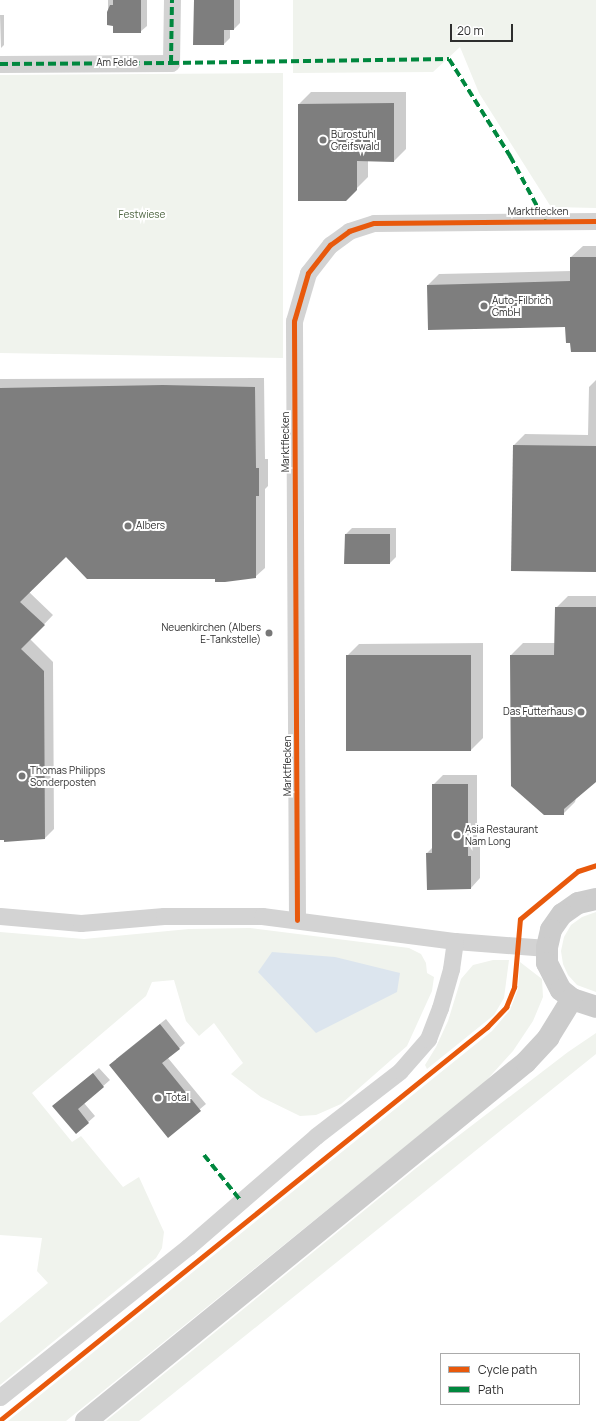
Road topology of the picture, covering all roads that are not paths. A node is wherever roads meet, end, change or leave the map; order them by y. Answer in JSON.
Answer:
{"nodes":[{"id":1,"x":172,"y":0,"type":"edge"},
{"id":2,"x":0,"y":64,"type":"edge"},
{"id":3,"x":596,"y":221,"type":"edge"},
{"id":4,"x":596,"y":898,"type":"edge"},
{"id":5,"x":0,"y":916,"type":"edge"},
{"id":6,"x":297,"y":920,"type":"junction"},
{"id":7,"x":454,"y":941,"type":"junction"},
{"id":8,"x":547,"y":948,"type":"junction"},
{"id":9,"x":572,"y":999,"type":"junction"},
{"id":10,"x":596,"y":1007,"type":"edge"},
{"id":11,"x":0,"y":1397,"type":"edge"},
{"id":12,"x":86,"y":1421,"type":"edge"}],
"edges":[{"from":1,"to":2,"type":"street","name":"Am Felde"},
{"from":3,"to":6,"type":"street","name":"Marktflecken"},
{"from":4,"to":8,"type":"main road"},
{"from":5,"to":6,"type":"street"},
{"from":6,"to":7,"type":"street"},
{"from":7,"to":8,"type":"street"},
{"from":7,"to":11,"type":"street"},
{"from":8,"to":9,"type":"main road"},
{"from":9,"to":10,"type":"main road"},
{"from":9,"to":12,"type":"main road"}]}
